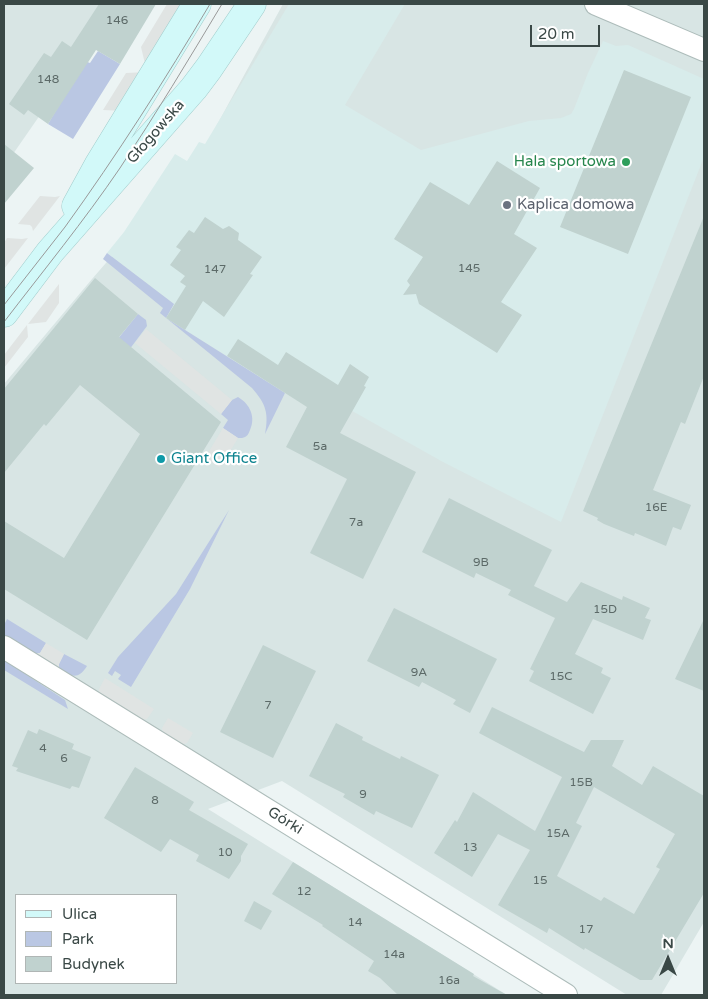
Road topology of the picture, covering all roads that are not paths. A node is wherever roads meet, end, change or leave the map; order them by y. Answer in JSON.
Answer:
{"nodes":[{"id":1,"x":197,"y":4,"type":"edge"},
{"id":2,"x":252,"y":4,"type":"edge"},
{"id":3,"x":596,"y":4,"type":"edge"},
{"id":4,"x":704,"y":50,"type":"edge"},
{"id":5,"x":50,"y":252,"type":"junction"},
{"id":6,"x":4,"y":314,"type":"edge"},
{"id":7,"x":4,"y":647,"type":"edge"},
{"id":8,"x":566,"y":995,"type":"edge"}],
"edges":[{"from":1,"to":5,"type":"street","name":"Głogowska"},
{"from":2,"to":5,"type":"street","name":"Głogowska"},
{"from":3,"to":4,"type":"street"},
{"from":5,"to":6,"type":"street","name":"Głogowska"},
{"from":7,"to":8,"type":"street","name":"Górki"}]}
